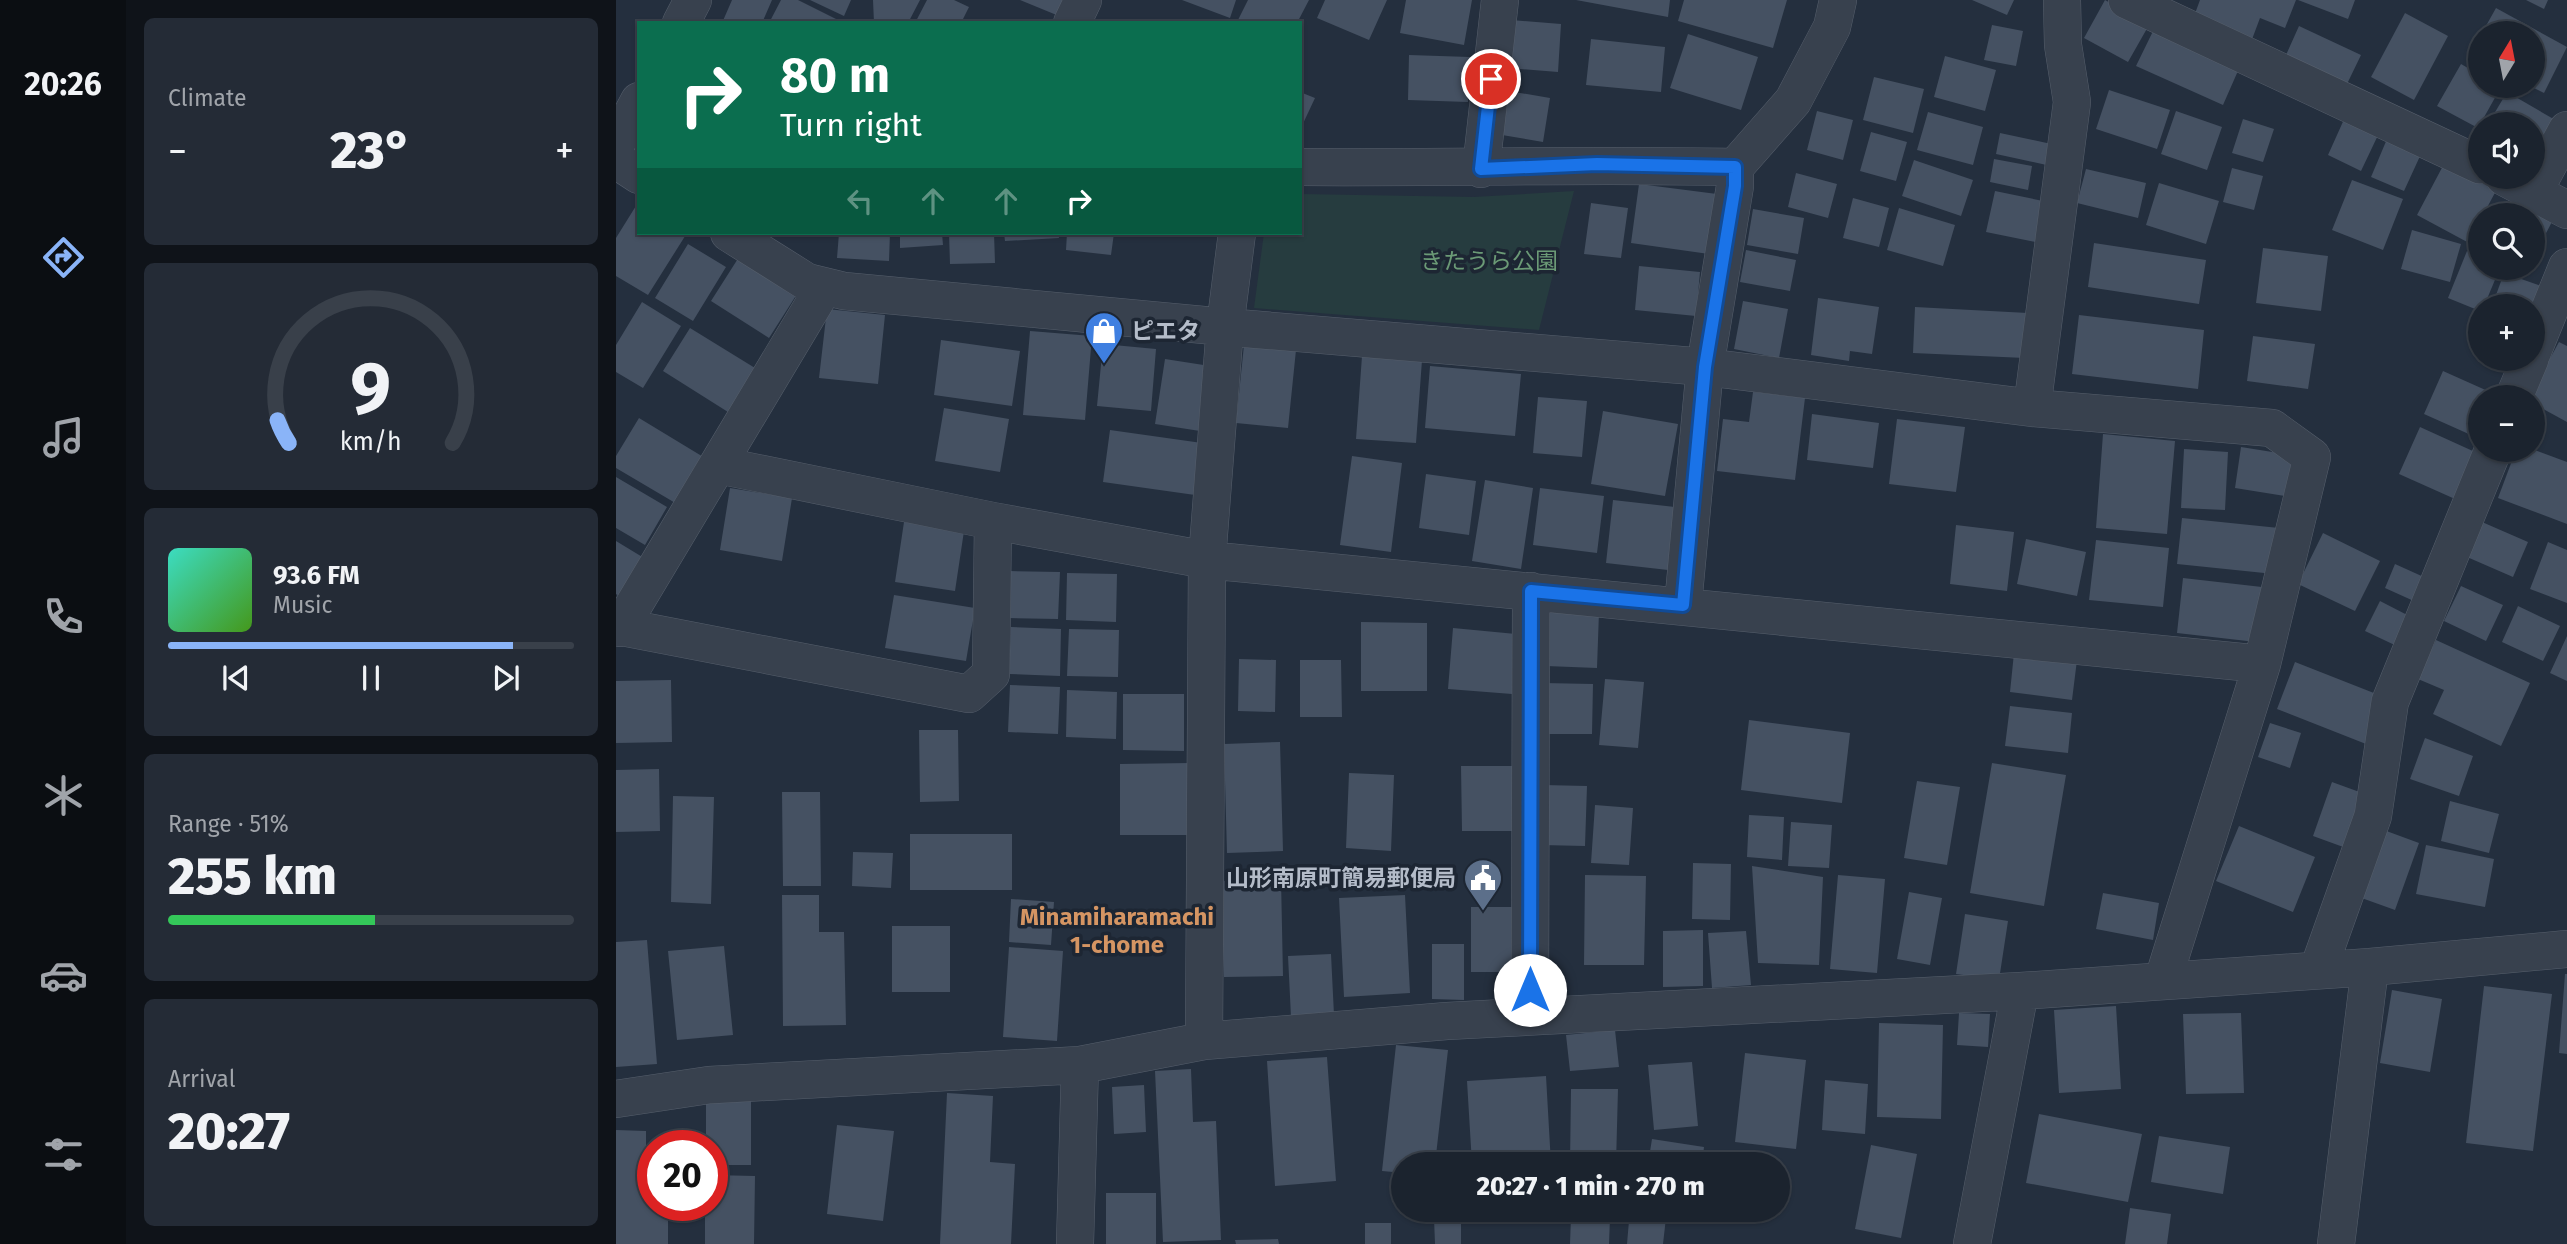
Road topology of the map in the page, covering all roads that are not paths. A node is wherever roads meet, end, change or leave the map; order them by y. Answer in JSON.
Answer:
{"nodes":[{"id":1,"x":693,"y":0,"type":"edge"},
{"id":2,"x":1083,"y":0,"type":"edge"},
{"id":3,"x":1500,"y":0,"type":"edge"},
{"id":4,"x":1838,"y":0,"type":"edge"},
{"id":5,"x":2062,"y":0,"type":"edge"},
{"id":6,"x":2127,"y":0,"type":"edge"},
{"id":7,"x":682,"y":21,"type":"edge"},
{"id":8,"x":1073,"y":21,"type":"edge"},
{"id":9,"x":637,"y":105,"type":"edge"},
{"id":10,"x":2567,"y":130,"type":"edge"},
{"id":11,"x":616,"y":144,"type":"edge"},
{"id":12,"x":2545,"y":155,"type":"edge"},
{"id":13,"x":2468,"y":159,"type":"edge"},
{"id":14,"x":616,"y":160,"type":"edge"},
{"id":15,"x":1302,"y":167,"type":"edge"},
{"id":16,"x":1735,"y":167,"type":"junction"},
{"id":17,"x":1481,"y":169,"type":"junction"},
{"id":18,"x":637,"y":174,"type":"edge"},
{"id":19,"x":2528,"y":189,"type":"edge"},
{"id":20,"x":2567,"y":210,"type":"edge"},
{"id":21,"x":732,"y":235,"type":"edge"},
{"id":22,"x":1237,"y":235,"type":"edge"},
{"id":23,"x":2567,"y":268,"type":"edge"},
{"id":24,"x":824,"y":287,"type":"junction"},
{"id":25,"x":2545,"y":321,"type":"edge"},
{"id":26,"x":1225,"y":327,"type":"junction"},
{"id":27,"x":1705,"y":367,"type":"junction"},
{"id":28,"x":2032,"y":408,"type":"junction"},
{"id":29,"x":2488,"y":462,"type":"edge"},
{"id":30,"x":718,"y":465,"type":"junction"},
{"id":31,"x":993,"y":521,"type":"junction"},
{"id":32,"x":1207,"y":560,"type":"junction"},
{"id":33,"x":1531,"y":591,"type":"junction"},
{"id":34,"x":1683,"y":605,"type":"junction"},
{"id":35,"x":618,"y":627,"type":"edge"},
{"id":36,"x":2262,"y":664,"type":"junction"},
{"id":37,"x":2567,"y":950,"type":"edge"},
{"id":38,"x":2370,"y":967,"type":"junction"},
{"id":39,"x":2318,"y":970,"type":"junction"},
{"id":40,"x":2163,"y":980,"type":"junction"},
{"id":41,"x":2020,"y":991,"type":"junction"},
{"id":42,"x":1530,"y":1016,"type":"junction"},
{"id":43,"x":1204,"y":1041,"type":"junction"},
{"id":44,"x":1080,"y":1066,"type":"junction"},
{"id":45,"x":616,"y":1099,"type":"edge"},
{"id":46,"x":1075,"y":1244,"type":"edge"},
{"id":47,"x":1972,"y":1244,"type":"edge"},
{"id":48,"x":2336,"y":1244,"type":"edge"}],
"edges":[{"from":1,"to":7,"type":"street"},
{"from":2,"to":8,"type":"street"},
{"from":3,"to":17,"type":"street"},
{"from":4,"to":16,"type":"street"},
{"from":5,"to":28,"type":"street"},
{"from":6,"to":13,"type":"street"},
{"from":9,"to":11,"type":"street"},
{"from":10,"to":12,"type":"street"},
{"from":14,"to":18,"type":"street"},
{"from":15,"to":17,"type":"street"},
{"from":16,"to":17,"type":"street"},
{"from":16,"to":27,"type":"street"},
{"from":19,"to":20,"type":"street"},
{"from":21,"to":24,"type":"street"},
{"from":22,"to":26,"type":"street"},
{"from":23,"to":25,"type":"street"},
{"from":24,"to":26,"type":"street"},
{"from":24,"to":30,"type":"street"},
{"from":26,"to":27,"type":"street"},
{"from":26,"to":32,"type":"street"},
{"from":27,"to":28,"type":"street"},
{"from":27,"to":34,"type":"street"},
{"from":28,"to":36,"type":"street"},
{"from":29,"to":39,"type":"street"},
{"from":30,"to":31,"type":"street"},
{"from":30,"to":35,"type":"street"},
{"from":31,"to":32,"type":"street"},
{"from":31,"to":35,"type":"street"},
{"from":32,"to":33,"type":"street"},
{"from":32,"to":43,"type":"street"},
{"from":33,"to":34,"type":"street"},
{"from":33,"to":42,"type":"street"},
{"from":34,"to":36,"type":"street"},
{"from":36,"to":40,"type":"street"},
{"from":37,"to":38,"type":"street"},
{"from":38,"to":39,"type":"street"},
{"from":38,"to":48,"type":"street"},
{"from":39,"to":40,"type":"street"},
{"from":40,"to":41,"type":"street"},
{"from":41,"to":42,"type":"street"},
{"from":41,"to":47,"type":"street"},
{"from":42,"to":43,"type":"street"},
{"from":43,"to":44,"type":"street"},
{"from":44,"to":45,"type":"street"},
{"from":44,"to":46,"type":"street"}]}
